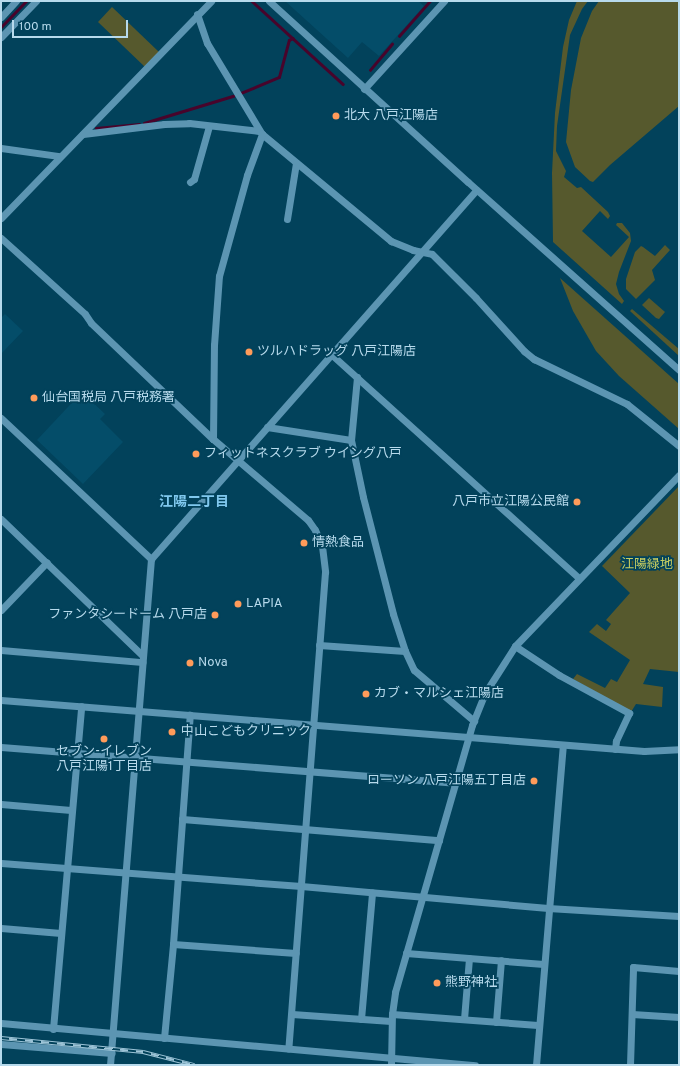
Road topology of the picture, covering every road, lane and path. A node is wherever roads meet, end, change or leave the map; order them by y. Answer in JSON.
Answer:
{"nodes":[{"id":1,"x":16,"y":1,"type":"edge"},
{"id":2,"x":36,"y":1,"type":"edge"},
{"id":3,"x":211,"y":1,"type":"edge"},
{"id":4,"x":269,"y":1,"type":"edge"},
{"id":5,"x":444,"y":1,"type":"edge"},
{"id":6,"x":197,"y":14,"type":"junction"},
{"id":7,"x":1,"y":17,"type":"edge"},
{"id":8,"x":1,"y":37,"type":"edge"},
{"id":9,"x":364,"y":89,"type":"junction"},
{"id":10,"x":209,"y":126,"type":"junction"},
{"id":11,"x":260,"y":133,"type":"junction"},
{"id":12,"x":83,"y":134,"type":"junction"},
{"id":13,"x":1,"y":148,"type":"edge"},
{"id":14,"x":59,"y":156,"type":"junction"},
{"id":15,"x":296,"y":163,"type":"junction"},
{"id":16,"x":190,"y":182,"type":"dead end"},
{"id":17,"x":476,"y":190,"type":"junction"},
{"id":18,"x":1,"y":218,"type":"edge"},
{"id":19,"x":287,"y":219,"type":"dead end"},
{"id":20,"x":1,"y":238,"type":"edge"},
{"id":21,"x":422,"y":252,"type":"junction"},
{"id":22,"x":332,"y":355,"type":"junction"},
{"id":23,"x":679,"y":370,"type":"edge"},
{"id":24,"x":356,"y":377,"type":"junction"},
{"id":25,"x":1,"y":418,"type":"edge"},
{"id":26,"x":267,"y":427,"type":"junction"},
{"id":27,"x":213,"y":439,"type":"junction"},
{"id":28,"x":351,"y":440,"type":"junction"},
{"id":29,"x":679,"y":446,"type":"edge"},
{"id":30,"x":238,"y":460,"type":"junction"},
{"id":31,"x":679,"y":475,"type":"edge"},
{"id":32,"x":1,"y":519,"type":"edge"},
{"id":33,"x":151,"y":559,"type":"junction"},
{"id":34,"x":47,"y":562,"type":"junction"},
{"id":35,"x":579,"y":578,"type":"junction"},
{"id":36,"x":1,"y":610,"type":"edge"},
{"id":37,"x":319,"y":645,"type":"junction"},
{"id":38,"x":514,"y":646,"type":"junction"},
{"id":39,"x":1,"y":650,"type":"edge"},
{"id":40,"x":405,"y":651,"type":"junction"},
{"id":41,"x":142,"y":659,"type":"junction"},
{"id":42,"x":1,"y":700,"type":"edge"},
{"id":43,"x":81,"y":706,"type":"junction"},
{"id":44,"x":138,"y":711,"type":"junction"},
{"id":45,"x":190,"y":715,"type":"junction"},
{"id":46,"x":474,"y":721,"type":"junction"},
{"id":47,"x":314,"y":725,"type":"junction"},
{"id":48,"x":469,"y":737,"type":"junction"},
{"id":49,"x":562,"y":745,"type":"junction"},
{"id":50,"x":1,"y":747,"type":"edge"},
{"id":51,"x":615,"y":749,"type":"junction"},
{"id":52,"x":679,"y":750,"type":"edge"},
{"id":53,"x":76,"y":753,"type":"junction"},
{"id":54,"x":134,"y":758,"type":"junction"},
{"id":55,"x":186,"y":762,"type":"junction"},
{"id":56,"x":310,"y":770,"type":"junction"},
{"id":57,"x":455,"y":783,"type":"junction"},
{"id":58,"x":1,"y":804,"type":"edge"},
{"id":59,"x":71,"y":810,"type":"junction"},
{"id":60,"x":182,"y":819,"type":"junction"},
{"id":61,"x":305,"y":829,"type":"junction"},
{"id":62,"x":439,"y":840,"type":"junction"},
{"id":63,"x":1,"y":863,"type":"edge"},
{"id":64,"x":66,"y":868,"type":"junction"},
{"id":65,"x":126,"y":873,"type":"junction"},
{"id":66,"x":177,"y":876,"type":"junction"},
{"id":67,"x":301,"y":886,"type":"junction"},
{"id":68,"x":372,"y":892,"type":"junction"},
{"id":69,"x":422,"y":896,"type":"junction"},
{"id":70,"x":548,"y":908,"type":"junction"},
{"id":71,"x":679,"y":916,"type":"edge"},
{"id":72,"x":1,"y":928,"type":"edge"},
{"id":73,"x":61,"y":933,"type":"junction"},
{"id":74,"x":173,"y":944,"type":"junction"},
{"id":75,"x":296,"y":953,"type":"junction"},
{"id":76,"x":406,"y":953,"type":"junction"},
{"id":77,"x":469,"y":958,"type":"junction"},
{"id":78,"x":501,"y":960,"type":"junction"},
{"id":79,"x":544,"y":964,"type":"junction"},
{"id":80,"x":679,"y":971,"type":"edge"},
{"id":81,"x":292,"y":1014,"type":"junction"},
{"id":82,"x":392,"y":1014,"type":"junction"},
{"id":83,"x":632,"y":1014,"type":"junction"},
{"id":84,"x":679,"y":1017,"type":"edge"},
{"id":85,"x":361,"y":1019,"type":"junction"},
{"id":86,"x":464,"y":1019,"type":"junction"},
{"id":87,"x":392,"y":1022,"type":"junction"},
{"id":88,"x":496,"y":1022,"type":"junction"},
{"id":89,"x":1,"y":1023,"type":"edge"},
{"id":90,"x":538,"y":1025,"type":"junction"},
{"id":91,"x":53,"y":1029,"type":"junction"},
{"id":92,"x":114,"y":1033,"type":"junction"},
{"id":93,"x":164,"y":1038,"type":"junction"},
{"id":94,"x":1,"y":1044,"type":"edge"},
{"id":95,"x":288,"y":1049,"type":"junction"},
{"id":96,"x":112,"y":1053,"type":"junction"},
{"id":97,"x":390,"y":1062,"type":"edge"},
{"id":98,"x":110,"y":1065,"type":"edge"},
{"id":99,"x":475,"y":1065,"type":"edge"},
{"id":100,"x":536,"y":1065,"type":"edge"},
{"id":101,"x":630,"y":1065,"type":"edge"}],
"edges":[{"from":1,"to":7,"type":"street"},
{"from":2,"to":8,"type":"street"},
{"from":3,"to":6,"type":"street"},
{"from":4,"to":9,"type":"street"},
{"from":5,"to":9,"type":"street"},
{"from":6,"to":11,"type":"street"},
{"from":6,"to":12,"type":"street"},
{"from":9,"to":17,"type":"street"},
{"from":10,"to":11,"type":"street"},
{"from":10,"to":12,"type":"street"},
{"from":10,"to":16,"type":"street"},
{"from":11,"to":15,"type":"street"},
{"from":11,"to":27,"type":"street"},
{"from":12,"to":14,"type":"street"},
{"from":13,"to":14,"type":"street"},
{"from":14,"to":18,"type":"street"},
{"from":15,"to":19,"type":"street"},
{"from":15,"to":21,"type":"street"},
{"from":17,"to":21,"type":"street"},
{"from":17,"to":23,"type":"street"},
{"from":20,"to":27,"type":"street"},
{"from":21,"to":22,"type":"street"},
{"from":21,"to":29,"type":"street"},
{"from":22,"to":24,"type":"street"},
{"from":22,"to":26,"type":"street"},
{"from":24,"to":28,"type":"street"},
{"from":24,"to":35,"type":"street"},
{"from":25,"to":33,"type":"street"},
{"from":26,"to":28,"type":"street"},
{"from":26,"to":30,"type":"street"},
{"from":27,"to":30,"type":"street"},
{"from":28,"to":40,"type":"street"},
{"from":30,"to":33,"type":"street"},
{"from":30,"to":37,"type":"street"},
{"from":31,"to":35,"type":"street"},
{"from":32,"to":34,"type":"street"},
{"from":33,"to":41,"type":"street"},
{"from":34,"to":36,"type":"street"},
{"from":34,"to":41,"type":"street"},
{"from":35,"to":38,"type":"street"},
{"from":37,"to":40,"type":"street"},
{"from":37,"to":47,"type":"street"},
{"from":38,"to":46,"type":"street"},
{"from":38,"to":51,"type":"street"},
{"from":39,"to":41,"type":"street"},
{"from":40,"to":46,"type":"street"},
{"from":41,"to":44,"type":"street"},
{"from":42,"to":43,"type":"street"},
{"from":43,"to":44,"type":"street"},
{"from":43,"to":53,"type":"street"},
{"from":44,"to":45,"type":"street"},
{"from":44,"to":54,"type":"street"},
{"from":45,"to":47,"type":"street"},
{"from":45,"to":55,"type":"street"},
{"from":46,"to":48,"type":"street"},
{"from":47,"to":48,"type":"street"},
{"from":47,"to":56,"type":"street"},
{"from":48,"to":49,"type":"street"},
{"from":48,"to":57,"type":"street"},
{"from":49,"to":51,"type":"street"},
{"from":49,"to":70,"type":"street"},
{"from":50,"to":53,"type":"street"},
{"from":51,"to":52,"type":"street"},
{"from":53,"to":54,"type":"street"},
{"from":53,"to":59,"type":"street"},
{"from":54,"to":55,"type":"street"},
{"from":54,"to":65,"type":"street"},
{"from":55,"to":56,"type":"street"},
{"from":55,"to":60,"type":"street"},
{"from":56,"to":57,"type":"street"},
{"from":56,"to":61,"type":"street"},
{"from":57,"to":62,"type":"street"},
{"from":58,"to":59,"type":"street"},
{"from":59,"to":64,"type":"street"},
{"from":60,"to":61,"type":"street"},
{"from":60,"to":66,"type":"street"},
{"from":61,"to":62,"type":"street"},
{"from":61,"to":67,"type":"street"},
{"from":62,"to":69,"type":"street"},
{"from":63,"to":64,"type":"street"},
{"from":64,"to":65,"type":"street"},
{"from":64,"to":73,"type":"street"},
{"from":65,"to":66,"type":"street"},
{"from":65,"to":92,"type":"street"},
{"from":66,"to":67,"type":"street"},
{"from":66,"to":74,"type":"street"},
{"from":67,"to":68,"type":"street"},
{"from":67,"to":75,"type":"street"},
{"from":68,"to":69,"type":"street"},
{"from":68,"to":85,"type":"street"},
{"from":69,"to":70,"type":"street"},
{"from":69,"to":76,"type":"street"},
{"from":70,"to":71,"type":"street"},
{"from":70,"to":79,"type":"street"},
{"from":72,"to":73,"type":"street"},
{"from":73,"to":91,"type":"street"},
{"from":74,"to":75,"type":"street"},
{"from":74,"to":93,"type":"street"},
{"from":75,"to":81,"type":"street"},
{"from":76,"to":77,"type":"street"},
{"from":76,"to":82,"type":"street"},
{"from":77,"to":78,"type":"street"},
{"from":77,"to":86,"type":"street"},
{"from":78,"to":79,"type":"street"},
{"from":78,"to":88,"type":"street"},
{"from":79,"to":90,"type":"street"},
{"from":80,"to":83,"type":"street"},
{"from":81,"to":85,"type":"street"},
{"from":81,"to":95,"type":"street"},
{"from":82,"to":86,"type":"street"},
{"from":82,"to":87,"type":"street"},
{"from":83,"to":84,"type":"street"},
{"from":83,"to":101,"type":"street"},
{"from":85,"to":87,"type":"street"},
{"from":86,"to":88,"type":"street"},
{"from":87,"to":97,"type":"street"},
{"from":88,"to":90,"type":"street"},
{"from":89,"to":91,"type":"street"},
{"from":90,"to":100,"type":"street"},
{"from":91,"to":92,"type":"street"},
{"from":92,"to":93,"type":"street"},
{"from":92,"to":96,"type":"street"},
{"from":93,"to":95,"type":"street"},
{"from":94,"to":96,"type":"street"},
{"from":95,"to":97,"type":"street"},
{"from":96,"to":98,"type":"street"},
{"from":97,"to":99,"type":"street"}]}
